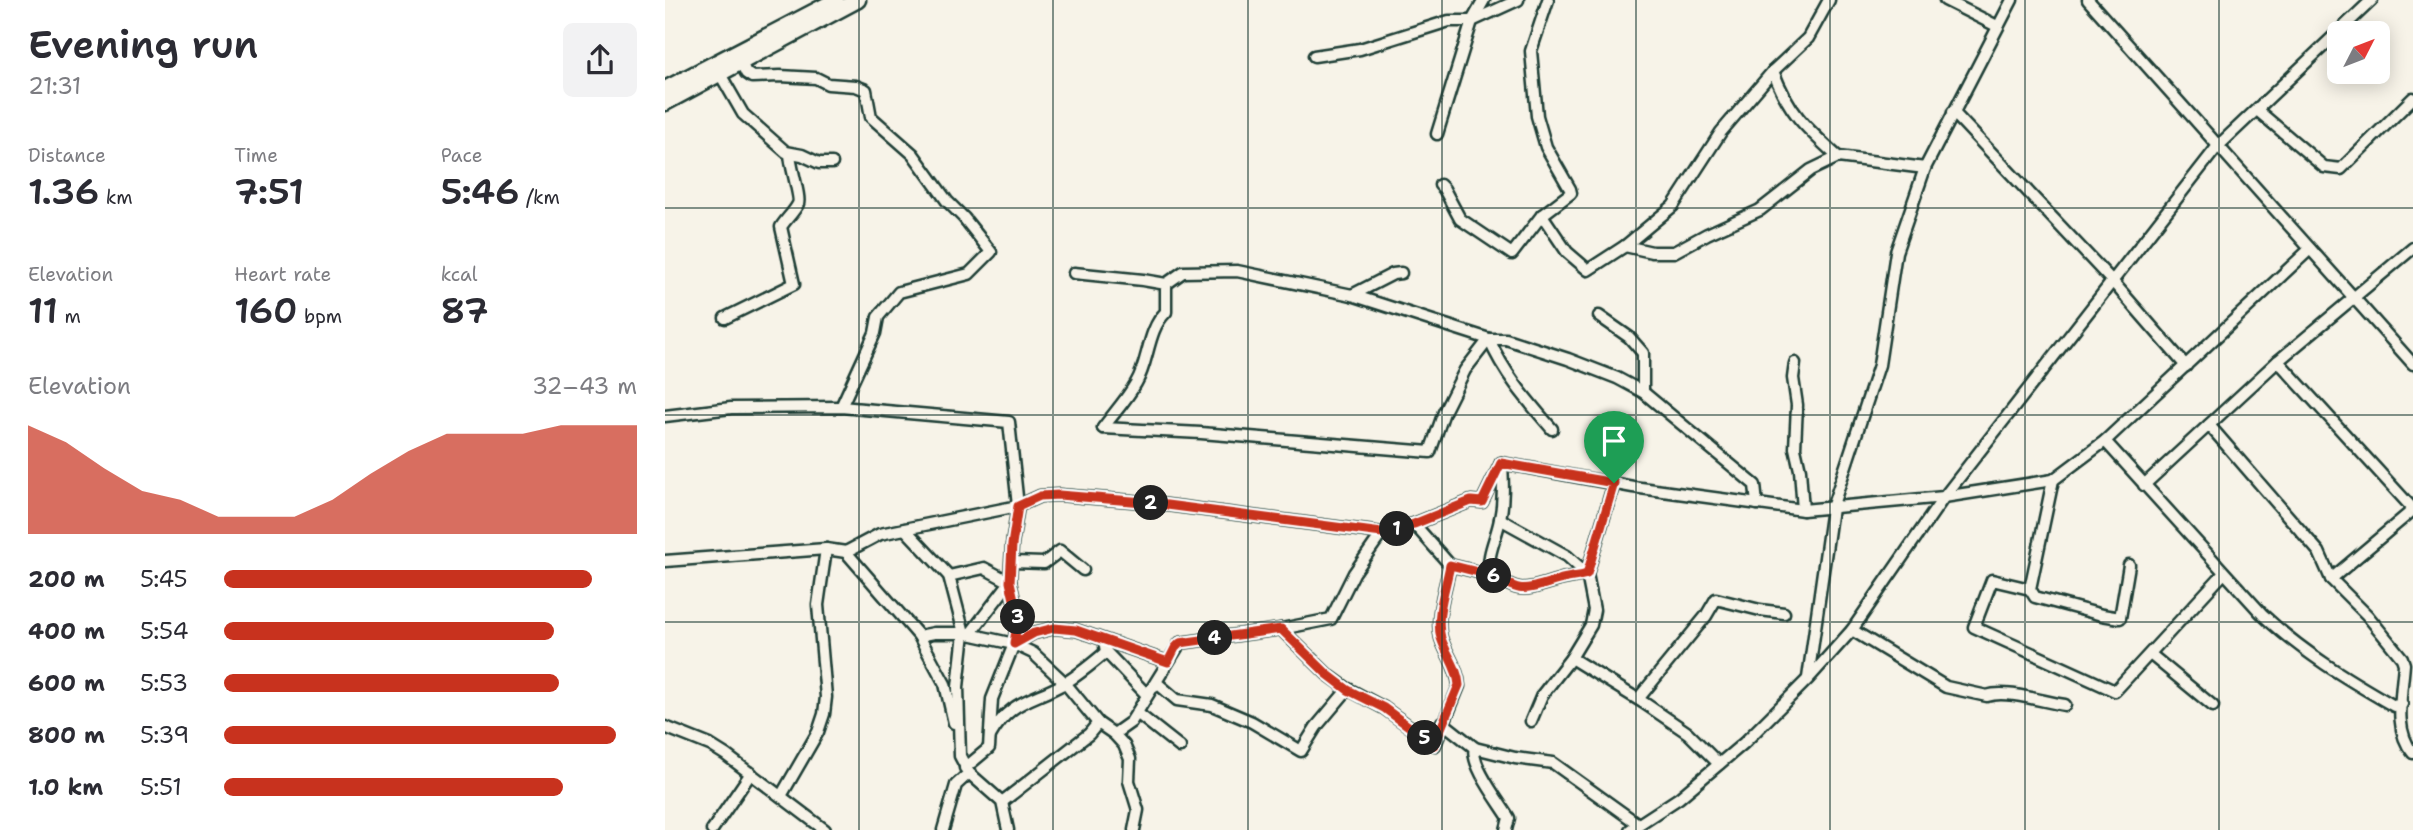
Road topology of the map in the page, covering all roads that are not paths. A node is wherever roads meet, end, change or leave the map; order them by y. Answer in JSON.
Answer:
{"nodes":[{"id":1,"x":836,"y":0,"type":"edge"},
{"id":2,"x":858,"y":0,"type":"edge"},
{"id":3,"x":1484,"y":0,"type":"edge"},
{"id":4,"x":1518,"y":0,"type":"edge"},
{"id":5,"x":1548,"y":0,"type":"edge"},
{"id":6,"x":1829,"y":0,"type":"edge"},
{"id":7,"x":1945,"y":0,"type":"edge"},
{"id":8,"x":2012,"y":0,"type":"edge"},
{"id":9,"x":2088,"y":0,"type":"edge"},
{"id":10,"x":2372,"y":0,"type":"edge"},
{"id":11,"x":1472,"y":21,"type":"junction"},
{"id":12,"x":1997,"y":26,"type":"junction"},
{"id":13,"x":1314,"y":56,"type":"dead end"},
{"id":14,"x":741,"y":62,"type":"junction"},
{"id":15,"x":1773,"y":71,"type":"junction"},
{"id":16,"x":720,"y":74,"type":"junction"},
{"id":17,"x":665,"y":89,"type":"edge"},
{"id":18,"x":2413,"y":98,"type":"edge"},
{"id":19,"x":665,"y":103,"type":"edge"},
{"id":20,"x":2257,"y":110,"type":"junction"},
{"id":21,"x":1954,"y":112,"type":"junction"},
{"id":22,"x":1437,"y":134,"type":"dead end"},
{"id":23,"x":2217,"y":147,"type":"junction"},
{"id":24,"x":790,"y":154,"type":"junction"},
{"id":25,"x":1838,"y":157,"type":"junction"},
{"id":26,"x":832,"y":163,"type":"dead end"},
{"id":27,"x":1924,"y":168,"type":"junction"},
{"id":28,"x":1440,"y":185,"type":"dead end"},
{"id":29,"x":1542,"y":215,"type":"junction"},
{"id":30,"x":1625,"y":246,"type":"junction"},
{"id":31,"x":2413,"y":248,"type":"edge"},
{"id":32,"x":2310,"y":249,"type":"junction"},
{"id":33,"x":1074,"y":273,"type":"dead end"},
{"id":34,"x":1401,"y":273,"type":"dead end"},
{"id":35,"x":2113,"y":282,"type":"junction"},
{"id":36,"x":1165,"y":284,"type":"junction"},
{"id":37,"x":1352,"y":295,"type":"junction"},
{"id":38,"x":2353,"y":297,"type":"junction"},
{"id":39,"x":1599,"y":316,"type":"dead end"},
{"id":40,"x":725,"y":318,"type":"dead end"},
{"id":41,"x":1489,"y":339,"type":"junction"},
{"id":42,"x":2278,"y":361,"type":"junction"},
{"id":43,"x":1795,"y":363,"type":"dead end"},
{"id":44,"x":2413,"y":364,"type":"edge"},
{"id":45,"x":2186,"y":366,"type":"junction"},
{"id":46,"x":1643,"y":392,"type":"junction"},
{"id":47,"x":842,"y":407,"type":"junction"},
{"id":48,"x":665,"y":416,"type":"edge"},
{"id":49,"x":2209,"y":425,"type":"junction"},
{"id":50,"x":1552,"y":429,"type":"dead end"},
{"id":51,"x":2105,"y":441,"type":"junction"},
{"id":52,"x":1501,"y":463,"type":"junction"},
{"id":53,"x":2053,"y":480,"type":"junction"},
{"id":54,"x":1614,"y":483,"type":"junction"},
{"id":55,"x":2144,"y":485,"type":"junction"},
{"id":56,"x":1944,"y":497,"type":"junction"},
{"id":57,"x":1758,"y":504,"type":"junction"},
{"id":58,"x":1018,"y":506,"type":"junction"},
{"id":59,"x":1832,"y":508,"type":"junction"},
{"id":60,"x":1803,"y":510,"type":"junction"},
{"id":61,"x":2413,"y":510,"type":"edge"},
{"id":62,"x":1500,"y":519,"type":"junction"},
{"id":63,"x":1414,"y":524,"type":"junction"},
{"id":64,"x":905,"y":529,"type":"junction"},
{"id":65,"x":1382,"y":533,"type":"junction"},
{"id":66,"x":825,"y":549,"type":"junction"},
{"id":67,"x":846,"y":552,"type":"junction"},
{"id":68,"x":665,"y":561,"type":"edge"},
{"id":69,"x":1012,"y":562,"type":"junction"},
{"id":70,"x":1450,"y":565,"type":"junction"},
{"id":71,"x":2129,"y":565,"type":"dead end"},
{"id":72,"x":1083,"y":570,"type":"dead end"},
{"id":73,"x":1490,"y":573,"type":"junction"},
{"id":74,"x":2224,"y":573,"type":"junction"},
{"id":75,"x":1587,"y":574,"type":"junction"},
{"id":76,"x":949,"y":576,"type":"junction"},
{"id":77,"x":2331,"y":579,"type":"junction"},
{"id":78,"x":1010,"y":582,"type":"junction"},
{"id":79,"x":2030,"y":589,"type":"junction"},
{"id":80,"x":1784,"y":613,"type":"dead end"},
{"id":81,"x":1281,"y":629,"type":"junction"},
{"id":82,"x":1852,"y":630,"type":"junction"},
{"id":83,"x":967,"y":634,"type":"junction"},
{"id":84,"x":919,"y":636,"type":"junction"},
{"id":85,"x":1104,"y":640,"type":"junction"},
{"id":86,"x":1014,"y":644,"type":"junction"},
{"id":87,"x":1106,"y":652,"type":"junction"},
{"id":88,"x":2150,"y":654,"type":"junction"},
{"id":89,"x":1571,"y":658,"type":"junction"},
{"id":90,"x":1168,"y":662,"type":"junction"},
{"id":91,"x":1808,"y":679,"type":"junction"},
{"id":92,"x":1065,"y":683,"type":"junction"},
{"id":93,"x":1157,"y":683,"type":"junction"},
{"id":94,"x":1348,"y":690,"type":"junction"},
{"id":95,"x":1147,"y":695,"type":"junction"},
{"id":96,"x":1638,"y":699,"type":"junction"},
{"id":97,"x":2402,"y":704,"type":"junction"},
{"id":98,"x":2065,"y":705,"type":"dead end"},
{"id":99,"x":2213,"y":706,"type":"dead end"},
{"id":100,"x":1137,"y":713,"type":"junction"},
{"id":101,"x":1531,"y":721,"type":"dead end"},
{"id":102,"x":1442,"y":722,"type":"junction"},
{"id":103,"x":1098,"y":723,"type":"junction"},
{"id":104,"x":665,"y":727,"type":"edge"},
{"id":105,"x":1114,"y":734,"type":"junction"},
{"id":106,"x":958,"y":738,"type":"junction"},
{"id":107,"x":990,"y":743,"type":"junction"},
{"id":108,"x":1180,"y":747,"type":"dead end"},
{"id":109,"x":1475,"y":748,"type":"junction"},
{"id":110,"x":2413,"y":753,"type":"edge"},
{"id":111,"x":992,"y":761,"type":"dead end"},
{"id":112,"x":1719,"y":764,"type":"junction"},
{"id":113,"x":967,"y":770,"type":"junction"},
{"id":114,"x":751,"y":774,"type":"junction"},
{"id":115,"x":781,"y":796,"type":"junction"},
{"id":116,"x":1002,"y":802,"type":"junction"},
{"id":117,"x":1634,"y":827,"type":"edge"},
{"id":118,"x":712,"y":830,"type":"edge"},
{"id":119,"x":825,"y":830,"type":"edge"},
{"id":120,"x":943,"y":830,"type":"edge"},
{"id":121,"x":1008,"y":830,"type":"edge"},
{"id":122,"x":1134,"y":830,"type":"edge"},
{"id":123,"x":1506,"y":830,"type":"edge"}],
"edges":[{"from":1,"to":17,"type":"main road"},
{"from":2,"to":14,"type":"main road"},
{"from":3,"to":11,"type":"street"},
{"from":4,"to":11,"type":"street"},
{"from":5,"to":29,"type":"street"},
{"from":6,"to":15,"type":"street"},
{"from":7,"to":12,"type":"street"},
{"from":8,"to":12,"type":"street"},
{"from":9,"to":23,"type":"street"},
{"from":10,"to":20,"type":"street"},
{"from":11,"to":13,"type":"street"},
{"from":11,"to":22,"type":"street"},
{"from":12,"to":21,"type":"street"},
{"from":14,"to":16,"type":"main road"},
{"from":14,"to":47,"type":"street"},
{"from":15,"to":25,"type":"street"},
{"from":15,"to":30,"type":"street"},
{"from":16,"to":19,"type":"main road"},
{"from":16,"to":24,"type":"street"},
{"from":18,"to":20,"type":"street"},
{"from":20,"to":23,"type":"street"},
{"from":21,"to":27,"type":"street"},
{"from":21,"to":35,"type":"street"},
{"from":23,"to":32,"type":"street"},
{"from":23,"to":35,"type":"street"},
{"from":24,"to":26,"type":"street"},
{"from":24,"to":40,"type":"street"},
{"from":25,"to":27,"type":"street"},
{"from":25,"to":30,"type":"street"},
{"from":27,"to":59,"type":"street"},
{"from":28,"to":29,"type":"street"},
{"from":29,"to":30,"type":"street"},
{"from":31,"to":38,"type":"street"},
{"from":32,"to":38,"type":"street"},
{"from":32,"to":45,"type":"street"},
{"from":33,"to":36,"type":"street"},
{"from":34,"to":37,"type":"street"},
{"from":35,"to":45,"type":"street"},
{"from":35,"to":56,"type":"street"},
{"from":36,"to":37,"type":"street"},
{"from":36,"to":41,"type":"street"},
{"from":37,"to":41,"type":"street"},
{"from":38,"to":42,"type":"street"},
{"from":38,"to":44,"type":"street"},
{"from":39,"to":46,"type":"street"},
{"from":41,"to":46,"type":"street"},
{"from":41,"to":50,"type":"street"},
{"from":42,"to":49,"type":"street"},
{"from":42,"to":61,"type":"street"},
{"from":43,"to":60,"type":"street"},
{"from":45,"to":51,"type":"street"},
{"from":46,"to":57,"type":"street"},
{"from":47,"to":48,"type":"street"},
{"from":47,"to":58,"type":"street"},
{"from":49,"to":55,"type":"street"},
{"from":49,"to":77,"type":"street"},
{"from":51,"to":53,"type":"street"},
{"from":51,"to":55,"type":"street"},
{"from":52,"to":54,"type":"street"},
{"from":52,"to":62,"type":"street"},
{"from":52,"to":63,"type":"street"},
{"from":53,"to":56,"type":"street"},
{"from":53,"to":79,"type":"street"},
{"from":54,"to":57,"type":"street"},
{"from":54,"to":75,"type":"street"},
{"from":55,"to":74,"type":"street"},
{"from":56,"to":59,"type":"street"},
{"from":56,"to":82,"type":"street"},
{"from":57,"to":60,"type":"street"},
{"from":58,"to":64,"type":"street"},
{"from":58,"to":65,"type":"street"},
{"from":58,"to":69,"type":"street"},
{"from":59,"to":60,"type":"street"},
{"from":59,"to":91,"type":"street"},
{"from":61,"to":77,"type":"street"},
{"from":62,"to":73,"type":"street"},
{"from":62,"to":75,"type":"street"},
{"from":63,"to":65,"type":"street"},
{"from":63,"to":70,"type":"street"},
{"from":64,"to":67,"type":"street"},
{"from":64,"to":76,"type":"street"},
{"from":65,"to":81,"type":"street"},
{"from":66,"to":67,"type":"street"},
{"from":66,"to":68,"type":"street"},
{"from":66,"to":115,"type":"street"},
{"from":67,"to":84,"type":"street"},
{"from":69,"to":72,"type":"street"},
{"from":69,"to":78,"type":"street"},
{"from":70,"to":73,"type":"street"},
{"from":70,"to":102,"type":"street"},
{"from":71,"to":79,"type":"street"},
{"from":73,"to":75,"type":"street"},
{"from":74,"to":88,"type":"street"},
{"from":74,"to":97,"type":"street"},
{"from":75,"to":89,"type":"street"},
{"from":76,"to":78,"type":"street"},
{"from":76,"to":83,"type":"street"},
{"from":77,"to":97,"type":"street"},
{"from":78,"to":83,"type":"street"},
{"from":78,"to":86,"type":"street"},
{"from":79,"to":88,"type":"street"},
{"from":80,"to":96,"type":"street"},
{"from":81,"to":90,"type":"street"},
{"from":81,"to":94,"type":"street"},
{"from":82,"to":91,"type":"street"},
{"from":82,"to":98,"type":"street"},
{"from":83,"to":84,"type":"street"},
{"from":83,"to":86,"type":"street"},
{"from":83,"to":106,"type":"street"},
{"from":84,"to":106,"type":"street"},
{"from":85,"to":86,"type":"street"},
{"from":85,"to":87,"type":"street"},
{"from":85,"to":90,"type":"street"},
{"from":86,"to":92,"type":"street"},
{"from":86,"to":107,"type":"street"},
{"from":87,"to":92,"type":"street"},
{"from":87,"to":95,"type":"street"},
{"from":88,"to":99,"type":"street"},
{"from":89,"to":96,"type":"street"},
{"from":89,"to":101,"type":"street"},
{"from":90,"to":93,"type":"street"},
{"from":91,"to":112,"type":"street"},
{"from":92,"to":103,"type":"street"},
{"from":92,"to":107,"type":"street"},
{"from":93,"to":94,"type":"street"},
{"from":93,"to":95,"type":"street"},
{"from":94,"to":102,"type":"street"},
{"from":95,"to":100,"type":"street"},
{"from":96,"to":112,"type":"street"},
{"from":97,"to":110,"type":"street"},
{"from":100,"to":105,"type":"street"},
{"from":100,"to":108,"type":"street"},
{"from":102,"to":109,"type":"street"},
{"from":103,"to":105,"type":"street"},
{"from":103,"to":116,"type":"street"},
{"from":104,"to":114,"type":"street"},
{"from":105,"to":122,"type":"street"},
{"from":106,"to":113,"type":"street"},
{"from":107,"to":111,"type":"street"},
{"from":107,"to":113,"type":"street"},
{"from":109,"to":117,"type":"street"},
{"from":109,"to":123,"type":"street"},
{"from":112,"to":117,"type":"street"},
{"from":113,"to":116,"type":"street"},
{"from":113,"to":120,"type":"street"},
{"from":114,"to":115,"type":"street"},
{"from":114,"to":118,"type":"street"},
{"from":115,"to":119,"type":"street"},
{"from":116,"to":121,"type":"street"}]}
